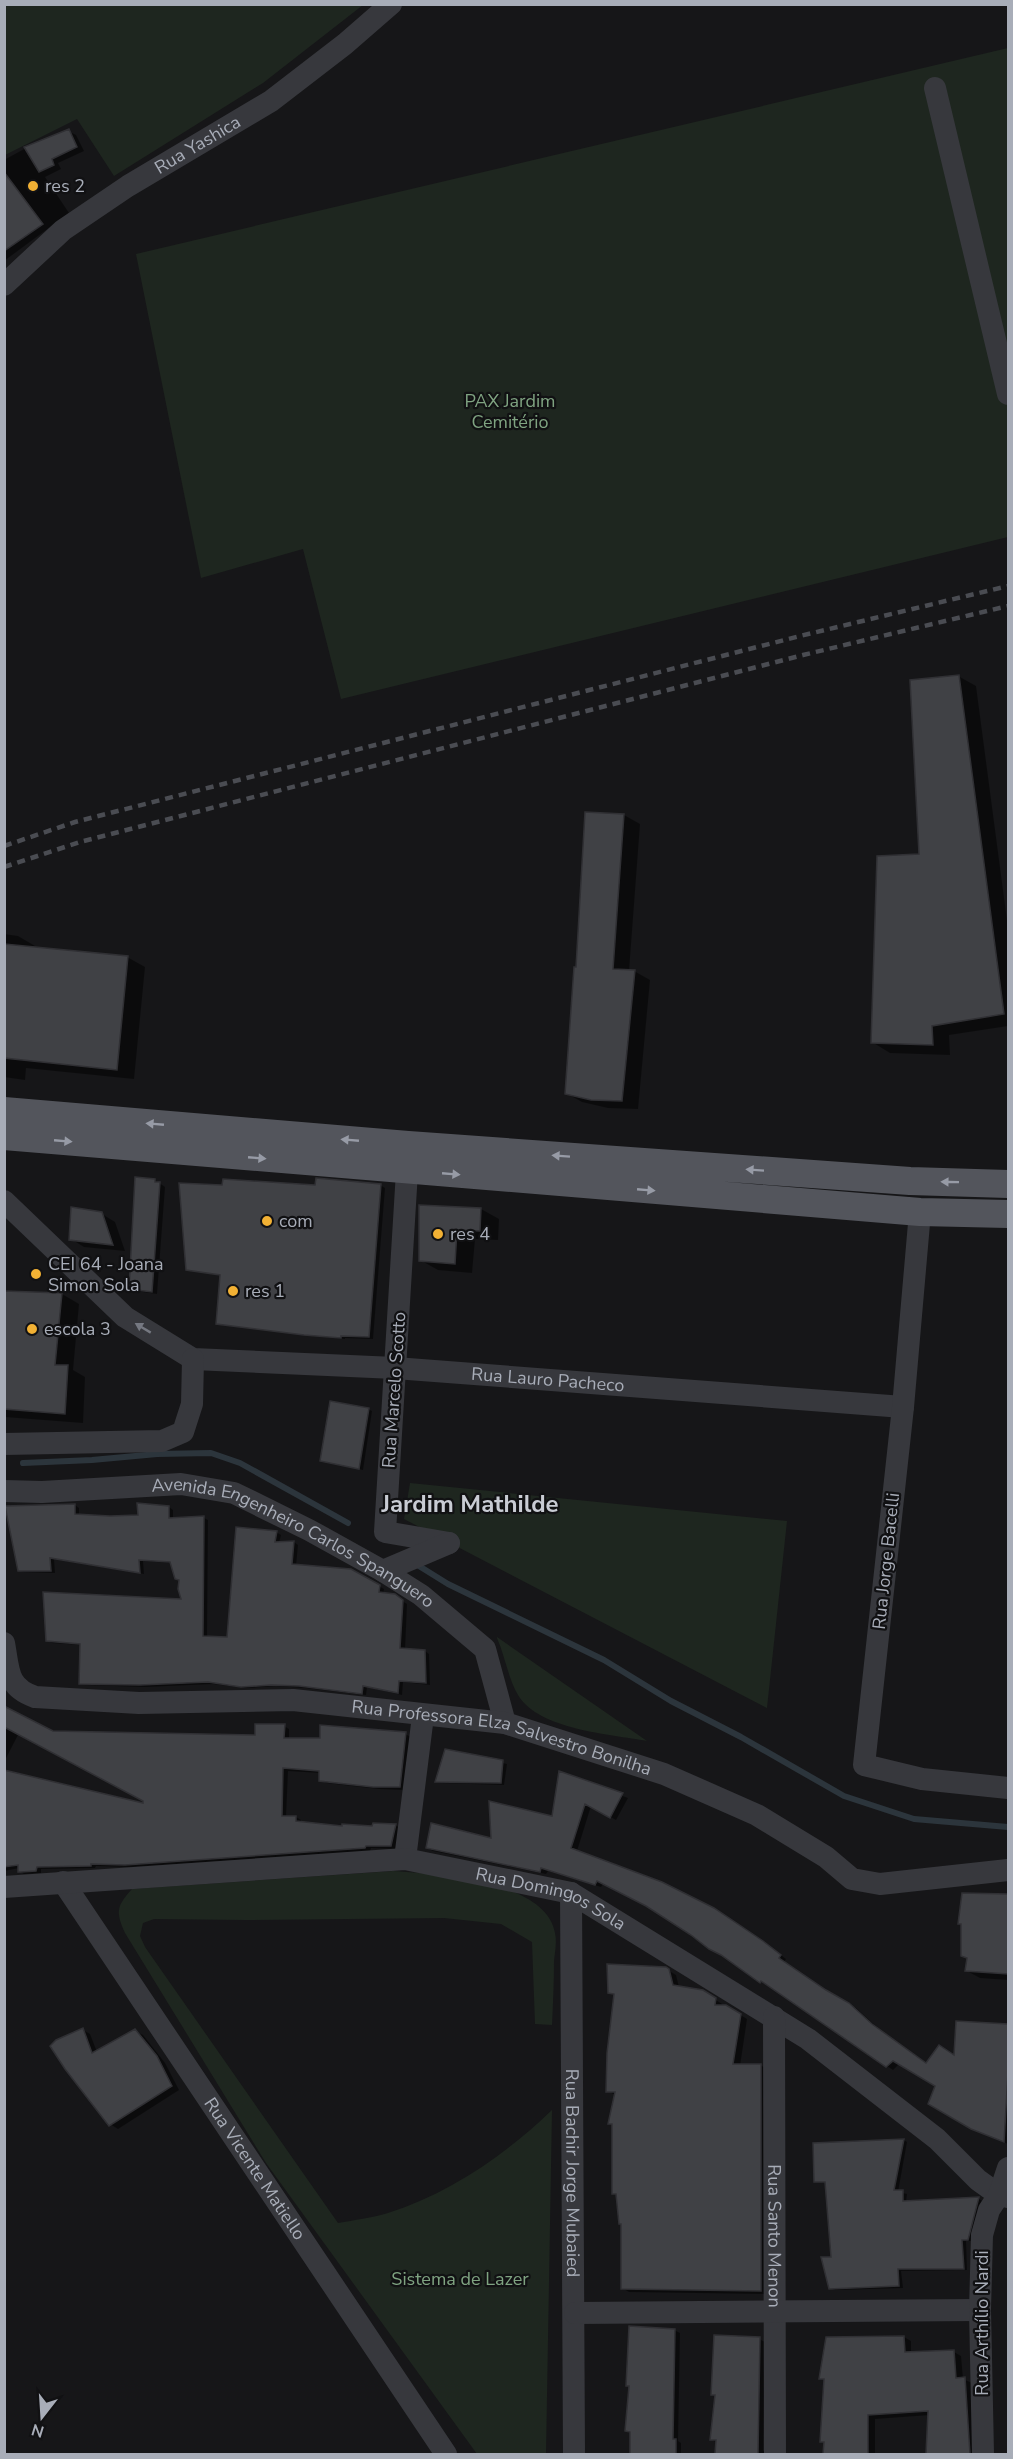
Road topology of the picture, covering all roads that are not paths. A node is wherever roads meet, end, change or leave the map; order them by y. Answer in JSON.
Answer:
{"nodes":[{"id":1,"x":391,"y":4,"type":"edge"},
{"id":2,"x":935,"y":88,"type":"dead end"},
{"id":3,"x":4,"y":285,"type":"edge"},
{"id":4,"x":1008,"y":394,"type":"edge"},
{"id":5,"x":4,"y":1112,"type":"edge"},
{"id":6,"x":4,"y":1136,"type":"edge"},
{"id":7,"x":407,"y":1167,"type":"junction"},
{"id":8,"x":1008,"y":1184,"type":"edge"},
{"id":9,"x":4,"y":1201,"type":"edge"},
{"id":10,"x":920,"y":1212,"type":"junction"},
{"id":11,"x":1008,"y":1214,"type":"edge"},
{"id":12,"x":193,"y":1359,"type":"junction"},
{"id":13,"x":395,"y":1368,"type":"junction"},
{"id":14,"x":903,"y":1407,"type":"junction"},
{"id":15,"x":4,"y":1444,"type":"edge"},
{"id":16,"x":4,"y":1491,"type":"edge"},
{"id":17,"x":383,"y":1571,"type":"junction"},
{"id":18,"x":4,"y":1643,"type":"edge"},
{"id":19,"x":423,"y":1716,"type":"junction"},
{"id":20,"x":505,"y":1723,"type":"junction"},
{"id":21,"x":1008,"y":1788,"type":"edge"},
{"id":22,"x":405,"y":1859,"type":"junction"},
{"id":23,"x":1008,"y":1870,"type":"edge"},
{"id":24,"x":63,"y":1882,"type":"junction"},
{"id":25,"x":4,"y":1887,"type":"edge"},
{"id":26,"x":571,"y":1893,"type":"junction"},
{"id":27,"x":774,"y":2017,"type":"junction"},
{"id":28,"x":1008,"y":2168,"type":"edge"},
{"id":29,"x":1004,"y":2196,"type":"edge"},
{"id":30,"x":980,"y":2310,"type":"junction"},
{"id":31,"x":775,"y":2311,"type":"junction"},
{"id":32,"x":575,"y":2313,"type":"junction"},
{"id":33,"x":446,"y":2454,"type":"edge"},
{"id":34,"x":574,"y":2454,"type":"edge"},
{"id":35,"x":775,"y":2454,"type":"edge"},
{"id":36,"x":983,"y":2454,"type":"edge"}],
"edges":[{"from":1,"to":3,"type":"street","name":"Rua Yashica"},
{"from":2,"to":4,"type":"street"},
{"from":7,"to":5,"type":"main road","one_way":true},
{"from":6,"to":7,"type":"main road","one_way":true},
{"from":8,"to":7,"type":"main road","one_way":true},
{"from":7,"to":10,"type":"main road","one_way":true},
{"from":7,"to":13,"type":"street","name":"Rua Marcelo Scotto"},
{"from":12,"to":9,"type":"street","one_way":true},
{"from":10,"to":11,"type":"main road"},
{"from":10,"to":14,"type":"street","name":"Rua Jorge Bacelli"},
{"from":12,"to":13,"type":"street","name":"Rua Lauro Pacheco"},
{"from":12,"to":15,"type":"street"},
{"from":13,"to":14,"type":"street","name":"Rua Lauro Pacheco"},
{"from":13,"to":17,"type":"street","name":"Rua Marcelo Scotto"},
{"from":14,"to":21,"type":"street","name":"Rua Jorge Bacelli"},
{"from":16,"to":17,"type":"street","name":"Avenida Engenheiro Carlos Spanguero"},
{"from":17,"to":20,"type":"street","name":"Avenida Engenheiro Carlos Spanguero"},
{"from":18,"to":19,"type":"street","name":"Rua Professora Elza Salvestro Bonilha"},
{"from":19,"to":20,"type":"street","name":"Rua Professora Elza Salvestro Bonilha"},
{"from":19,"to":22,"type":"street"},
{"from":20,"to":23,"type":"street","name":"Rua Professora Elza Salvestro Bonilha"},
{"from":22,"to":24,"type":"street","name":"Rua Domingos Sola"},
{"from":22,"to":26,"type":"street","name":"Rua Domingos Sola"},
{"from":24,"to":25,"type":"street","name":"Rua Domingos Sola"},
{"from":24,"to":33,"type":"street","name":"Rua Vicente Matiello"},
{"from":26,"to":27,"type":"street","name":"Rua Domingos Sola"},
{"from":26,"to":32,"type":"street","name":"Rua Bachir Jorge Mubaied"},
{"from":27,"to":29,"type":"street","name":"Rua Domingos Sola"},
{"from":27,"to":31,"type":"street","name":"Rua Santo Menon"},
{"from":28,"to":29,"type":"street","name":"Rua Arthílio Nardi"},
{"from":29,"to":30,"type":"street","name":"Rua Arthílio Nardi"},
{"from":30,"to":31,"type":"street"},
{"from":30,"to":36,"type":"street","name":"Rua Arthílio Nardi"},
{"from":31,"to":32,"type":"street"},
{"from":31,"to":35,"type":"street","name":"Rua Santo Menon"},
{"from":32,"to":34,"type":"street","name":"Rua Bachir Jorge Mubaied"}]}
